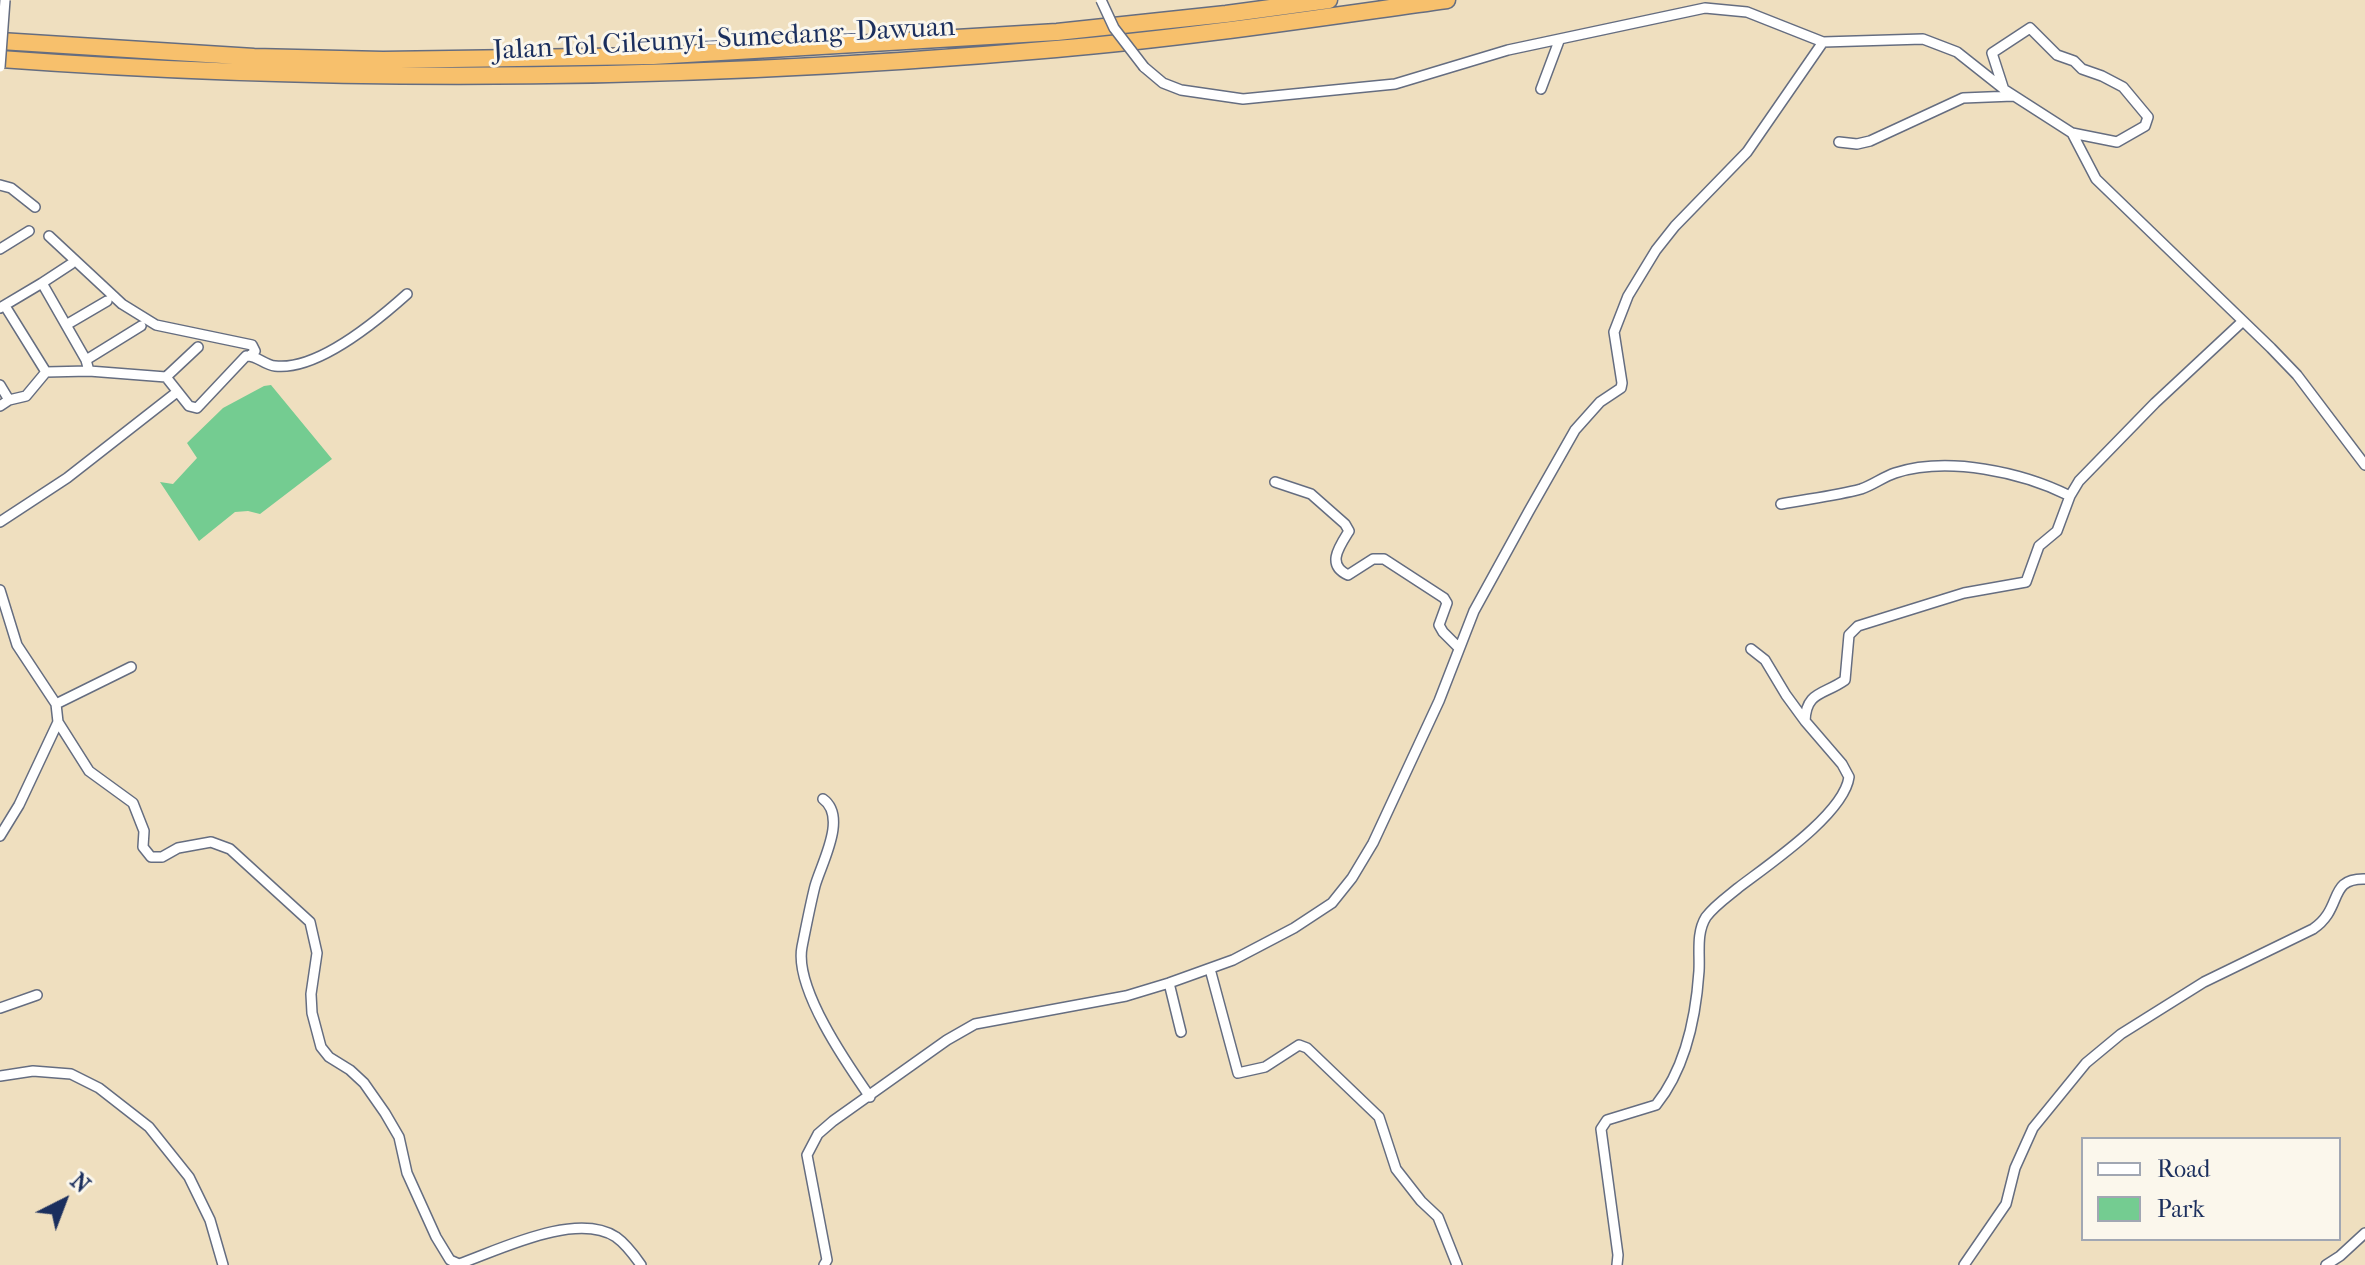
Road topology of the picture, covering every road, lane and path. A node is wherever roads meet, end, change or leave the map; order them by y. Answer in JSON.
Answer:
{"nodes":[{"id":1,"x":5,"y":0,"type":"edge"},
{"id":2,"x":1101,"y":0,"type":"edge"},
{"id":3,"x":1329,"y":0,"type":"edge"},
{"id":4,"x":1447,"y":0,"type":"edge"},
{"id":5,"x":0,"y":41,"type":"edge"},
{"id":6,"x":1559,"y":41,"type":"junction"},
{"id":7,"x":1823,"y":42,"type":"junction"},
{"id":8,"x":0,"y":59,"type":"edge"},
{"id":9,"x":0,"y":67,"type":"edge"},
{"id":10,"x":1541,"y":89,"type":"dead end"},
{"id":11,"x":2005,"y":90,"type":"junction"},
{"id":12,"x":2014,"y":96,"type":"junction"},
{"id":13,"x":2072,"y":133,"type":"junction"},
{"id":14,"x":1839,"y":142,"type":"dead end"},
{"id":15,"x":0,"y":185,"type":"edge"},
{"id":16,"x":35,"y":207,"type":"dead end"},
{"id":17,"x":29,"y":231,"type":"dead end"},
{"id":18,"x":49,"y":236,"type":"dead end"},
{"id":19,"x":0,"y":249,"type":"edge"},
{"id":20,"x":71,"y":264,"type":"dead end"},
{"id":21,"x":42,"y":283,"type":"junction"},
{"id":22,"x":407,"y":294,"type":"dead end"},
{"id":23,"x":107,"y":301,"type":"dead end"},
{"id":24,"x":2,"y":307,"type":"edge"},
{"id":25,"x":2243,"y":321,"type":"junction"},
{"id":26,"x":66,"y":325,"type":"junction"},
{"id":27,"x":141,"y":326,"type":"dead end"},
{"id":28,"x":198,"y":347,"type":"dead end"},
{"id":29,"x":251,"y":355,"type":"junction"},
{"id":30,"x":86,"y":360,"type":"junction"},
{"id":31,"x":89,"y":371,"type":"junction"},
{"id":32,"x":46,"y":372,"type":"junction"},
{"id":33,"x":166,"y":377,"type":"junction"},
{"id":34,"x":0,"y":385,"type":"edge"},
{"id":35,"x":177,"y":392,"type":"junction"},
{"id":36,"x":4,"y":403,"type":"edge"},
{"id":37,"x":2365,"y":465,"type":"edge"},
{"id":38,"x":1275,"y":482,"type":"dead end"},
{"id":39,"x":2070,"y":496,"type":"junction"},
{"id":40,"x":1781,"y":504,"type":"dead end"},
{"id":41,"x":0,"y":522,"type":"edge"},
{"id":42,"x":0,"y":590,"type":"edge"},
{"id":43,"x":1458,"y":647,"type":"junction"},
{"id":44,"x":1751,"y":649,"type":"dead end"},
{"id":45,"x":131,"y":667,"type":"dead end"},
{"id":46,"x":56,"y":704,"type":"junction"},
{"id":47,"x":1805,"y":721,"type":"junction"},
{"id":48,"x":58,"y":722,"type":"junction"},
{"id":49,"x":823,"y":799,"type":"dead end"},
{"id":50,"x":0,"y":836,"type":"edge"},
{"id":51,"x":2365,"y":879,"type":"edge"},
{"id":52,"x":1210,"y":969,"type":"junction"},
{"id":53,"x":1169,"y":983,"type":"junction"},
{"id":54,"x":37,"y":995,"type":"dead end"},
{"id":55,"x":0,"y":1008,"type":"edge"},
{"id":56,"x":1181,"y":1032,"type":"dead end"},
{"id":57,"x":0,"y":1076,"type":"edge"},
{"id":58,"x":870,"y":1097,"type":"junction"},
{"id":59,"x":2365,"y":1233,"type":"edge"},
{"id":60,"x":223,"y":1265,"type":"edge"},
{"id":61,"x":641,"y":1265,"type":"edge"},
{"id":62,"x":824,"y":1265,"type":"edge"},
{"id":63,"x":1457,"y":1265,"type":"edge"},
{"id":64,"x":1617,"y":1265,"type":"edge"},
{"id":65,"x":1964,"y":1265,"type":"edge"},
{"id":66,"x":2326,"y":1265,"type":"edge"}],
"edges":[{"from":1,"to":9,"type":"street","bridge":true},
{"from":2,"to":6,"type":"street","bridge":true},
{"from":3,"to":5,"type":"highway","name":"Jalan Tol Cileunyi–Sumedang–Dawuan"},
{"from":4,"to":8,"type":"highway","name":"Jalan Tol Cileunyi–Sumedang–Dawuan"},
{"from":6,"to":7,"type":"street"},
{"from":6,"to":10,"type":"street"},
{"from":7,"to":11,"type":"street"},
{"from":7,"to":43,"type":"street"},
{"from":11,"to":12,"type":"street"},
{"from":11,"to":13,"type":"street"},
{"from":12,"to":13,"type":"street"},
{"from":12,"to":14,"type":"street"},
{"from":13,"to":25,"type":"street"},
{"from":15,"to":16,"type":"street"},
{"from":17,"to":19,"type":"street"},
{"from":18,"to":29,"type":"street"},
{"from":20,"to":21,"type":"street"},
{"from":21,"to":24,"type":"street"},
{"from":21,"to":26,"type":"street"},
{"from":22,"to":29,"type":"street"},
{"from":23,"to":26,"type":"street"},
{"from":24,"to":32,"type":"street"},
{"from":25,"to":37,"type":"street"},
{"from":25,"to":39,"type":"street"},
{"from":26,"to":30,"type":"street"},
{"from":27,"to":30,"type":"street"},
{"from":28,"to":33,"type":"street"},
{"from":29,"to":35,"type":"street"},
{"from":30,"to":31,"type":"street"},
{"from":31,"to":32,"type":"street"},
{"from":31,"to":33,"type":"street"},
{"from":32,"to":36,"type":"street"},
{"from":33,"to":35,"type":"street"},
{"from":34,"to":36,"type":"street"},
{"from":35,"to":41,"type":"street"},
{"from":38,"to":43,"type":"street"},
{"from":39,"to":40,"type":"street"},
{"from":39,"to":47,"type":"street"},
{"from":42,"to":46,"type":"street"},
{"from":43,"to":52,"type":"street"},
{"from":44,"to":47,"type":"street"},
{"from":45,"to":46,"type":"street"},
{"from":46,"to":48,"type":"street"},
{"from":47,"to":64,"type":"street"},
{"from":48,"to":50,"type":"street"},
{"from":48,"to":61,"type":"street"},
{"from":49,"to":58,"type":"street"},
{"from":51,"to":65,"type":"street"},
{"from":52,"to":53,"type":"street"},
{"from":52,"to":63,"type":"street"},
{"from":53,"to":56,"type":"street"},
{"from":53,"to":58,"type":"street"},
{"from":54,"to":55,"type":"street"},
{"from":57,"to":60,"type":"street"},
{"from":58,"to":62,"type":"street"},
{"from":59,"to":66,"type":"street"}]}
